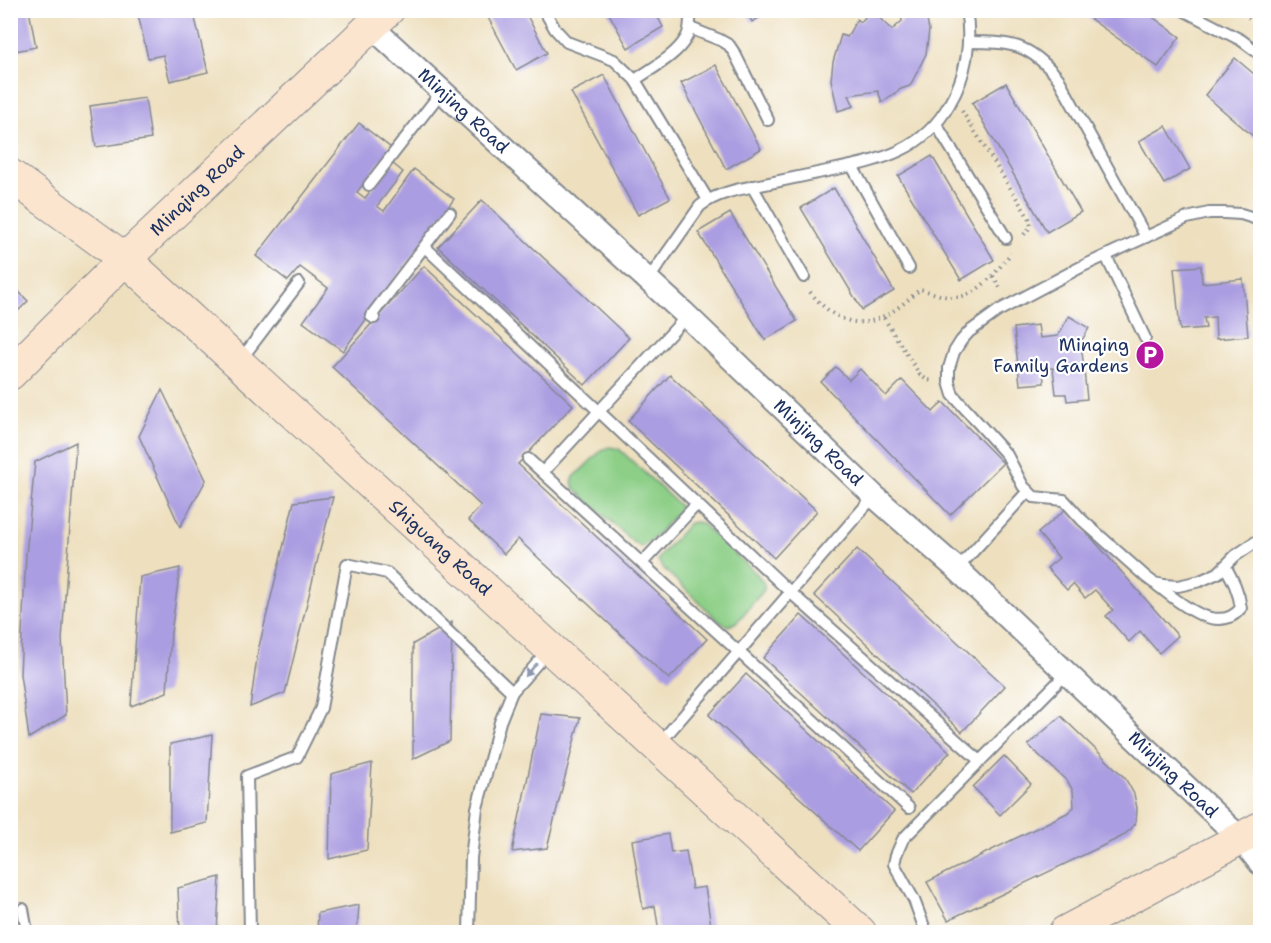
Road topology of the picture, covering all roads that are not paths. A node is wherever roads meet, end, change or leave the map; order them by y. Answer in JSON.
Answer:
{"nodes":[{"id":1,"x":544,"y":10,"type":"edge"},
{"id":2,"x":690,"y":10,"type":"edge"},
{"id":3,"x":966,"y":10,"type":"edge"},
{"id":4,"x":1183,"y":10,"type":"edge"},
{"id":5,"x":380,"y":19,"type":"edge"},
{"id":6,"x":690,"y":28,"type":"junction"},
{"id":7,"x":968,"y":42,"type":"junction"},
{"id":8,"x":1260,"y":54,"type":"edge"},
{"id":9,"x":635,"y":80,"type":"junction"},
{"id":10,"x":442,"y":92,"type":"junction"},
{"id":11,"x":768,"y":120,"type":"dead end"},
{"id":12,"x":936,"y":124,"type":"junction"},
{"id":13,"x":852,"y":166,"type":"junction"},
{"id":14,"x":10,"y":175,"type":"edge"},
{"id":15,"x":369,"y":185,"type":"dead end"},
{"id":16,"x":752,"y":186,"type":"junction"},
{"id":17,"x":708,"y":200,"type":"junction"},
{"id":18,"x":450,"y":213,"type":"dead end"},
{"id":19,"x":1260,"y":220,"type":"edge"},
{"id":20,"x":1146,"y":237,"type":"junction"},
{"id":21,"x":1006,"y":238,"type":"dead end"},
{"id":22,"x":425,"y":247,"type":"junction"},
{"id":23,"x":1106,"y":255,"type":"junction"},
{"id":24,"x":125,"y":259,"type":"junction"},
{"id":25,"x":909,"y":268,"type":"dead end"},
{"id":26,"x":804,"y":277,"type":"road end"},
{"id":27,"x":648,"y":280,"type":"junction"},
{"id":28,"x":298,"y":283,"type":"dead end"},
{"id":29,"x":687,"y":315,"type":"junction"},
{"id":30,"x":374,"y":318,"type":"dead end"},
{"id":31,"x":1145,"y":338,"type":"dead end"},
{"id":32,"x":238,"y":363,"type":"junction"},
{"id":33,"x":10,"y":374,"type":"edge"},
{"id":34,"x":598,"y":411,"type":"junction"},
{"id":35,"x":528,"y":459,"type":"dead end"},
{"id":36,"x":543,"y":472,"type":"junction"},
{"id":37,"x":1028,"y":491,"type":"junction"},
{"id":38,"x":874,"y":496,"type":"junction"},
{"id":39,"x":697,"y":504,"type":"junction"},
{"id":40,"x":1260,"y":539,"type":"edge"},
{"id":41,"x":642,"y":563,"type":"junction"},
{"id":42,"x":1225,"y":566,"type":"junction"},
{"id":43,"x":957,"y":569,"type":"junction"},
{"id":44,"x":1154,"y":583,"type":"junction"},
{"id":45,"x":790,"y":592,"type":"junction"},
{"id":46,"x":550,"y":649,"type":"junction"},
{"id":47,"x":739,"y":652,"type":"junction"},
{"id":48,"x":1067,"y":673,"type":"junction"},
{"id":49,"x":512,"y":692,"type":"junction"},
{"id":50,"x":657,"y":746,"type":"junction"},
{"id":51,"x":980,"y":761,"type":"junction"},
{"id":52,"x":909,"y":808,"type":"dead end"},
{"id":53,"x":1250,"y":833,"type":"edge"},
{"id":54,"x":1260,"y":863,"type":"edge"},
{"id":55,"x":23,"y":909,"type":"dead end"},
{"id":56,"x":27,"y":933,"type":"edge"},
{"id":57,"x":250,"y":933,"type":"edge"},
{"id":58,"x":469,"y":933,"type":"edge"},
{"id":59,"x":860,"y":933,"type":"edge"},
{"id":60,"x":926,"y":933,"type":"edge"},
{"id":61,"x":1065,"y":933,"type":"edge"}],
"edges":[{"from":1,"to":9,"type":"lane"},
{"from":2,"to":6,"type":"lane"},
{"from":3,"to":7,"type":"lane"},
{"from":4,"to":8,"type":"lane"},
{"from":5,"to":10,"type":"street","name":"Minjing Road"},
{"from":5,"to":24,"type":"street","name":"Minqing Road"},
{"from":6,"to":9,"type":"lane"},
{"from":6,"to":11,"type":"lane"},
{"from":7,"to":12,"type":"lane"},
{"from":7,"to":20,"type":"lane"},
{"from":9,"to":17,"type":"lane"},
{"from":10,"to":15,"type":"lane"},
{"from":10,"to":27,"type":"street","name":"Minjing Road"},
{"from":12,"to":13,"type":"lane"},
{"from":12,"to":21,"type":"lane"},
{"from":13,"to":16,"type":"lane"},
{"from":13,"to":25,"type":"lane"},
{"from":14,"to":24,"type":"street","name":"Shiguang Road"},
{"from":16,"to":17,"type":"lane"},
{"from":16,"to":26,"type":"lane"},
{"from":17,"to":27,"type":"lane"},
{"from":18,"to":22,"type":"lane"},
{"from":19,"to":20,"type":"lane"},
{"from":20,"to":23,"type":"lane"},
{"from":22,"to":30,"type":"lane"},
{"from":22,"to":34,"type":"lane"},
{"from":23,"to":31,"type":"lane"},
{"from":23,"to":37,"type":"lane"},
{"from":24,"to":32,"type":"street","name":"Shiguang Road"},
{"from":24,"to":33,"type":"street","name":"Minqing Road"},
{"from":27,"to":29,"type":"street","name":"Minjing Road"},
{"from":28,"to":32,"type":"lane"},
{"from":29,"to":34,"type":"lane"},
{"from":29,"to":38,"type":"street","name":"Minjing Road"},
{"from":32,"to":46,"type":"street","name":"Shiguang Road"},
{"from":34,"to":36,"type":"lane"},
{"from":34,"to":39,"type":"lane"},
{"from":35,"to":36,"type":"lane"},
{"from":36,"to":41,"type":"lane"},
{"from":37,"to":43,"type":"lane"},
{"from":37,"to":44,"type":"lane"},
{"from":38,"to":43,"type":"street","name":"Minjing Road"},
{"from":38,"to":45,"type":"lane"},
{"from":39,"to":41,"type":"lane"},
{"from":39,"to":45,"type":"lane"},
{"from":40,"to":42,"type":"lane"},
{"from":41,"to":47,"type":"lane"},
{"from":42,"to":44,"type":"lane"},
{"from":42,"to":44,"type":"lane"},
{"from":43,"to":48,"type":"street","name":"Minjing Road"},
{"from":45,"to":47,"type":"lane"},
{"from":45,"to":51,"type":"lane"},
{"from":46,"to":49,"type":"lane","one_way":true},
{"from":46,"to":50,"type":"street","name":"Shiguang Road"},
{"from":47,"to":50,"type":"lane"},
{"from":47,"to":52,"type":"lane"},
{"from":48,"to":51,"type":"lane"},
{"from":48,"to":53,"type":"street","name":"Minjing Road"},
{"from":49,"to":57,"type":"lane"},
{"from":49,"to":58,"type":"lane"},
{"from":50,"to":59,"type":"street","name":"Shiguang Road"},
{"from":51,"to":60,"type":"lane"},
{"from":53,"to":54,"type":"street","name":"Minjing Road"},
{"from":53,"to":61,"type":"street"},
{"from":55,"to":56,"type":"lane"}]}
